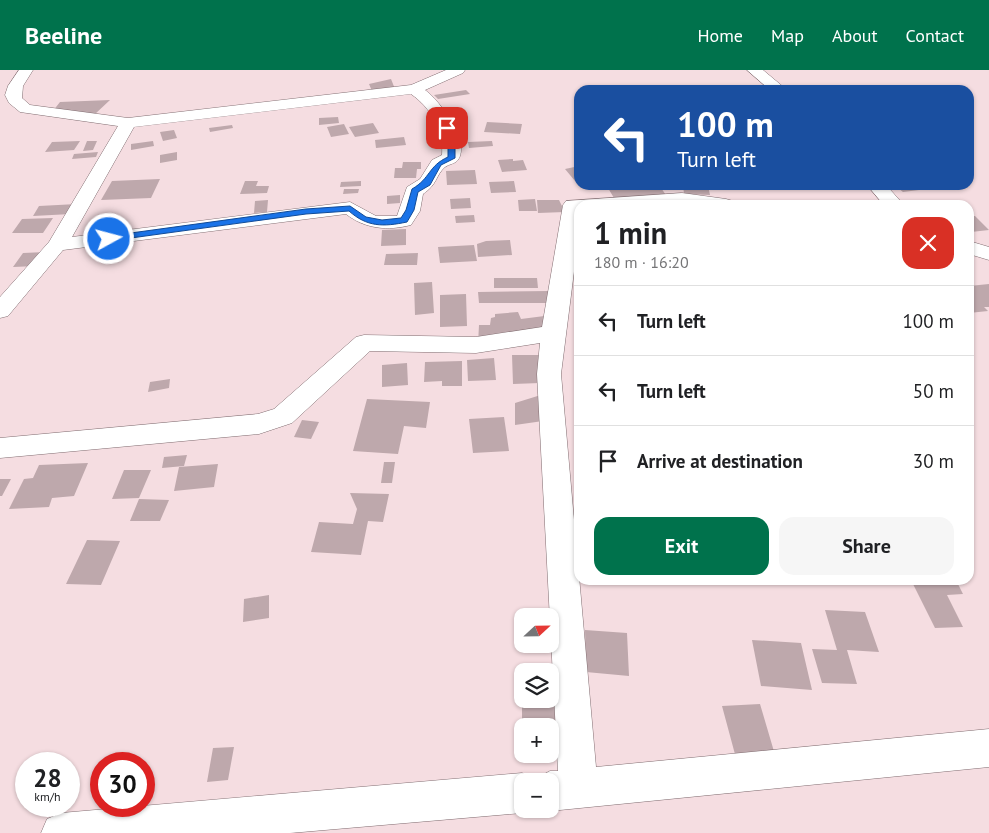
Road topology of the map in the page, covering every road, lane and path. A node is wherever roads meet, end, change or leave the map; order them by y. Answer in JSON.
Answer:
{"nodes":[{"id":1,"x":26,"y":70,"type":"edge"},
{"id":2,"x":458,"y":70,"type":"edge"},
{"id":3,"x":754,"y":70,"type":"edge"},
{"id":4,"x":773,"y":85,"type":"edge"},
{"id":5,"x":414,"y":90,"type":"junction"},
{"id":6,"x":128,"y":123,"type":"junction"},
{"id":7,"x":880,"y":190,"type":"edge"},
{"id":8,"x":664,"y":200,"type":"edge"},
{"id":9,"x":689,"y":200,"type":"edge"},
{"id":10,"x":890,"y":200,"type":"edge"},
{"id":11,"x":574,"y":205,"type":"edge"},
{"id":12,"x":57,"y":245,"type":"junction"},
{"id":13,"x":974,"y":249,"type":"edge"},
{"id":14,"x":989,"y":254,"type":"edge"},
{"id":15,"x":0,"y":311,"type":"edge"},
{"id":16,"x":553,"y":333,"type":"junction"},
{"id":17,"x":0,"y":448,"type":"edge"},
{"id":18,"x":989,"y":748,"type":"edge"},
{"id":19,"x":564,"y":790,"type":"edge"},
{"id":20,"x":514,"y":794,"type":"edge"},
{"id":21,"x":61,"y":833,"type":"edge"}],
"edges":[{"from":1,"to":6,"type":"street"},
{"from":2,"to":5,"type":"street"},
{"from":3,"to":4,"type":"street"},
{"from":5,"to":6,"type":"street"},
{"from":5,"to":12,"type":"street"},
{"from":6,"to":12,"type":"street"},
{"from":7,"to":10,"type":"street"},
{"from":8,"to":9,"type":"street"},
{"from":11,"to":16,"type":"street"},
{"from":12,"to":15,"type":"street"},
{"from":13,"to":14,"type":"street"},
{"from":16,"to":17,"type":"street"},
{"from":16,"to":19,"type":"street"},
{"from":18,"to":19,"type":"street"},
{"from":20,"to":21,"type":"street"}]}
